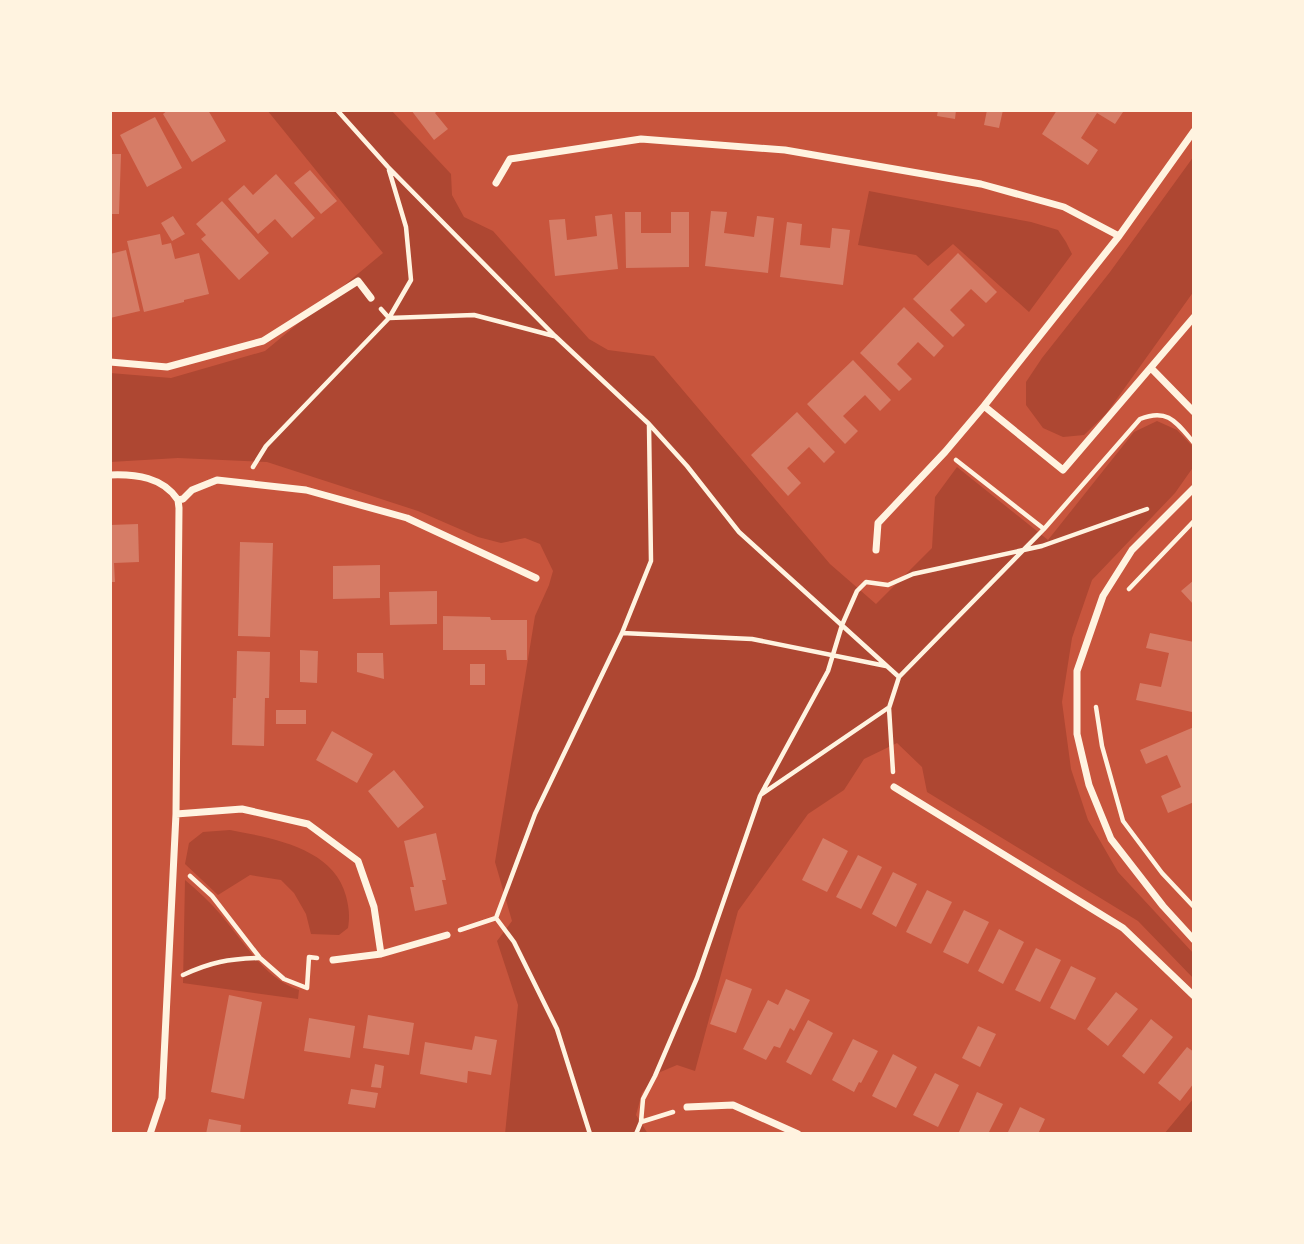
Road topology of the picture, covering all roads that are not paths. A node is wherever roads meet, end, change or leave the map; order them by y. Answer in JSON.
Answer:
{"nodes":[{"id":1,"x":1194,"y":131,"type":"edge"},
{"id":2,"x":496,"y":183,"type":"dead end"},
{"id":3,"x":1119,"y":236,"type":"junction"},
{"id":4,"x":371,"y":298,"type":"road end"},
{"id":5,"x":1194,"y":317,"type":"edge"},
{"id":6,"x":110,"y":362,"type":"edge"},
{"id":7,"x":1151,"y":368,"type":"junction"},
{"id":8,"x":984,"y":406,"type":"junction"},
{"id":9,"x":1194,"y":412,"type":"edge"},
{"id":10,"x":110,"y":475,"type":"edge"},
{"id":11,"x":1194,"y":488,"type":"edge"},
{"id":12,"x":178,"y":500,"type":"junction"},
{"id":13,"x":876,"y":550,"type":"dead end"},
{"id":14,"x":536,"y":579,"type":"dead end"},
{"id":15,"x":894,"y":787,"type":"road end"},
{"id":16,"x":176,"y":814,"type":"junction"},
{"id":17,"x":447,"y":935,"type":"road end"},
{"id":18,"x":1194,"y":940,"type":"edge"},
{"id":19,"x":381,"y":954,"type":"junction"},
{"id":20,"x":333,"y":960,"type":"road end"},
{"id":21,"x":1194,"y":996,"type":"edge"},
{"id":22,"x":687,"y":1107,"type":"road end"},
{"id":23,"x":150,"y":1134,"type":"edge"},
{"id":24,"x":799,"y":1134,"type":"edge"}],
"edges":[{"from":1,"to":3,"type":"street"},
{"from":2,"to":3,"type":"street"},
{"from":3,"to":8,"type":"street"},
{"from":4,"to":6,"type":"street"},
{"from":5,"to":7,"type":"street"},
{"from":7,"to":8,"type":"street"},
{"from":7,"to":9,"type":"street"},
{"from":8,"to":13,"type":"street"},
{"from":10,"to":12,"type":"street"},
{"from":11,"to":18,"type":"street"},
{"from":12,"to":14,"type":"street"},
{"from":12,"to":16,"type":"street"},
{"from":15,"to":21,"type":"street"},
{"from":16,"to":19,"type":"street"},
{"from":16,"to":23,"type":"street"},
{"from":17,"to":19,"type":"street"},
{"from":19,"to":20,"type":"street"},
{"from":22,"to":24,"type":"street"}]}
